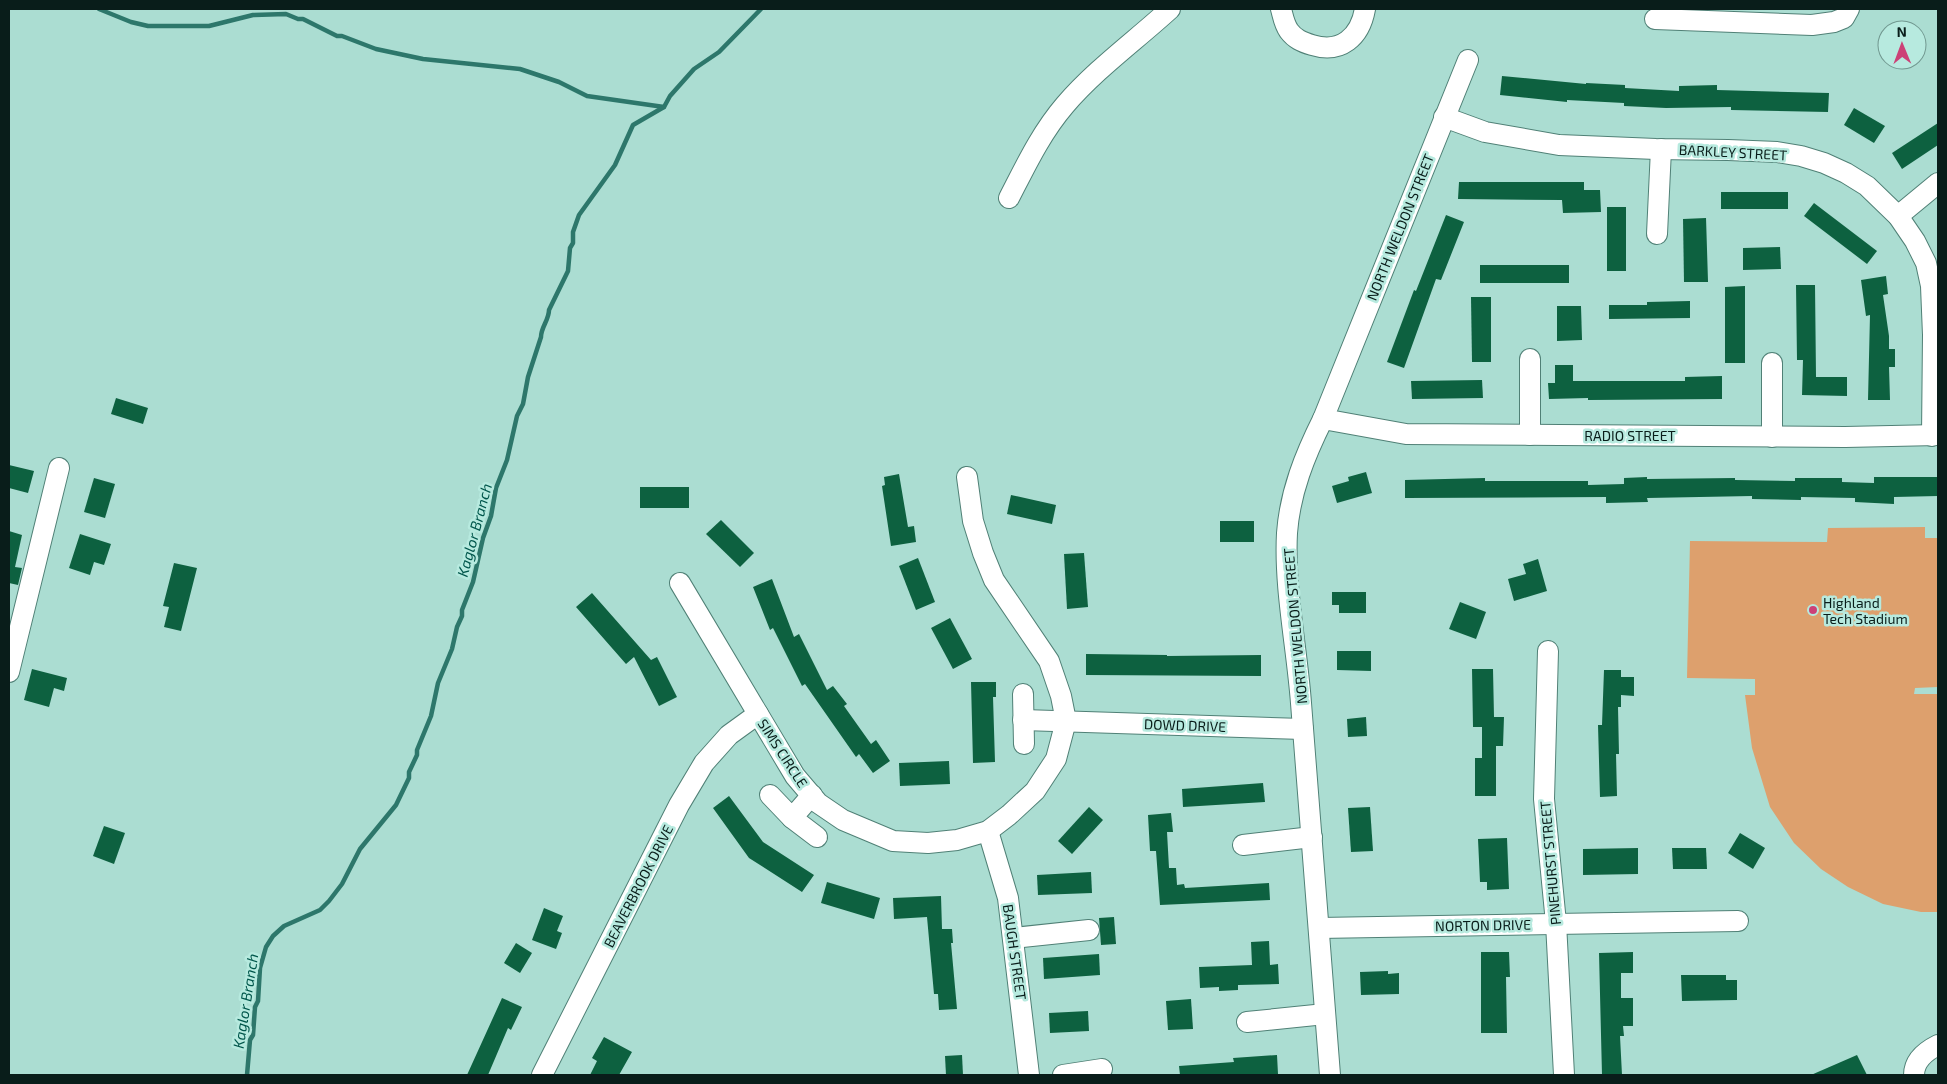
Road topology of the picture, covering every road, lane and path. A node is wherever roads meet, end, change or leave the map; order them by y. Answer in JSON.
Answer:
{"nodes":[{"id":1,"x":1170,"y":9,"type":"edge"},
{"id":2,"x":1280,"y":9,"type":"edge"},
{"id":3,"x":1365,"y":9,"type":"edge"},
{"id":4,"x":1849,"y":9,"type":"edge"},
{"id":5,"x":1655,"y":19,"type":"dead end"},
{"id":6,"x":1468,"y":60,"type":"dead end"},
{"id":7,"x":1444,"y":117,"type":"junction"},
{"id":8,"x":1661,"y":149,"type":"junction"},
{"id":9,"x":1938,"y":183,"type":"edge"},
{"id":10,"x":1010,"y":198,"type":"dead end"},
{"id":11,"x":1898,"y":216,"type":"junction"},
{"id":12,"x":1657,"y":234,"type":"dead end"},
{"id":13,"x":1530,"y":359,"type":"dead end"},
{"id":14,"x":1772,"y":363,"type":"dead end"},
{"id":15,"x":1324,"y":419,"type":"junction"},
{"id":16,"x":1530,"y":435,"type":"junction"},
{"id":17,"x":1935,"y":435,"type":"edge"},
{"id":18,"x":1772,"y":437,"type":"junction"},
{"id":19,"x":59,"y":468,"type":"dead end"},
{"id":20,"x":967,"y":477,"type":"dead end"},
{"id":21,"x":680,"y":583,"type":"dead end"},
{"id":22,"x":1548,"y":651,"type":"dead end"},
{"id":23,"x":9,"y":672,"type":"edge"},
{"id":24,"x":1023,"y":694,"type":"dead end"},
{"id":25,"x":758,"y":714,"type":"junction"},
{"id":26,"x":1023,"y":720,"type":"junction"},
{"id":27,"x":1066,"y":721,"type":"junction"},
{"id":28,"x":1303,"y":729,"type":"junction"},
{"id":29,"x":1024,"y":744,"type":"dead end"},
{"id":30,"x":770,"y":795,"type":"dead end"},
{"id":31,"x":812,"y":796,"type":"junction"},
{"id":32,"x":792,"y":818,"type":"junction"},
{"id":33,"x":988,"y":831,"type":"junction"},
{"id":34,"x":817,"y":837,"type":"dead end"},
{"id":35,"x":1312,"y":838,"type":"junction"},
{"id":36,"x":1243,"y":845,"type":"dead end"},
{"id":37,"x":1738,"y":921,"type":"dead end"},
{"id":38,"x":1556,"y":923,"type":"junction"},
{"id":39,"x":1319,"y":928,"type":"junction"},
{"id":40,"x":1089,"y":930,"type":"dead end"},
{"id":41,"x":1013,"y":938,"type":"junction"},
{"id":42,"x":1325,"y":1014,"type":"junction"},
{"id":43,"x":1247,"y":1022,"type":"dead end"},
{"id":44,"x":1932,"y":1048,"type":"edge"},
{"id":45,"x":1102,"y":1069,"type":"dead end"},
{"id":46,"x":542,"y":1075,"type":"edge"},
{"id":47,"x":1030,"y":1075,"type":"edge"},
{"id":48,"x":1063,"y":1075,"type":"edge"},
{"id":49,"x":1330,"y":1075,"type":"edge"},
{"id":50,"x":1564,"y":1075,"type":"edge"},
{"id":51,"x":1914,"y":1075,"type":"edge"}],
"edges":[{"from":1,"to":10,"type":"street"},
{"from":2,"to":3,"type":"street"},
{"from":4,"to":5,"type":"street"},
{"from":6,"to":7,"type":"street","name":"NORTH WELDON STREET"},
{"from":7,"to":8,"type":"street","name":"BARKLEY STREET"},
{"from":7,"to":15,"type":"street","name":"NORTH WELDON STREET"},
{"from":8,"to":11,"type":"street","name":"BARKLEY STREET"},
{"from":8,"to":12,"type":"street"},
{"from":9,"to":11,"type":"street"},
{"from":11,"to":17,"type":"street","name":"BARKLEY STREET"},
{"from":13,"to":16,"type":"street"},
{"from":14,"to":18,"type":"street"},
{"from":15,"to":16,"type":"street","name":"RADIO STREET"},
{"from":15,"to":28,"type":"street","name":"NORTH WELDON STREET"},
{"from":16,"to":18,"type":"street","name":"RADIO STREET"},
{"from":17,"to":18,"type":"street","name":"RADIO STREET"},
{"from":19,"to":23,"type":"street"},
{"from":20,"to":27,"type":"street","name":"SIMS CIRCLE"},
{"from":21,"to":25,"type":"street","name":"SIMS CIRCLE"},
{"from":22,"to":38,"type":"street","name":"PINEHURST STREET"},
{"from":24,"to":26,"type":"street"},
{"from":25,"to":31,"type":"street","name":"SIMS CIRCLE"},
{"from":25,"to":46,"type":"street","name":"BEAVERBROOK DRIVE"},
{"from":26,"to":27,"type":"street","name":"DOWD DRIVE"},
{"from":26,"to":29,"type":"street"},
{"from":27,"to":28,"type":"street","name":"DOWD DRIVE"},
{"from":27,"to":33,"type":"street","name":"SIMS CIRCLE"},
{"from":28,"to":35,"type":"street","name":"NORTH WELDON STREET"},
{"from":30,"to":32,"type":"street"},
{"from":31,"to":32,"type":"street"},
{"from":31,"to":33,"type":"street","name":"SIMS CIRCLE"},
{"from":32,"to":34,"type":"street"},
{"from":33,"to":41,"type":"street","name":"BAUGH STREET"},
{"from":35,"to":36,"type":"street"},
{"from":35,"to":39,"type":"street","name":"NORTH WELDON STREET"},
{"from":37,"to":38,"type":"street","name":"NORTON DRIVE"},
{"from":38,"to":39,"type":"street","name":"NORTON DRIVE"},
{"from":38,"to":50,"type":"street","name":"PINEHURST STREET"},
{"from":39,"to":42,"type":"street","name":"NORTH WELDON STREET"},
{"from":40,"to":41,"type":"street"},
{"from":41,"to":47,"type":"street","name":"BAUGH STREET"},
{"from":42,"to":43,"type":"street"},
{"from":42,"to":49,"type":"street","name":"NORTH WELDON STREET"},
{"from":44,"to":51,"type":"street"},
{"from":45,"to":48,"type":"street"}]}
